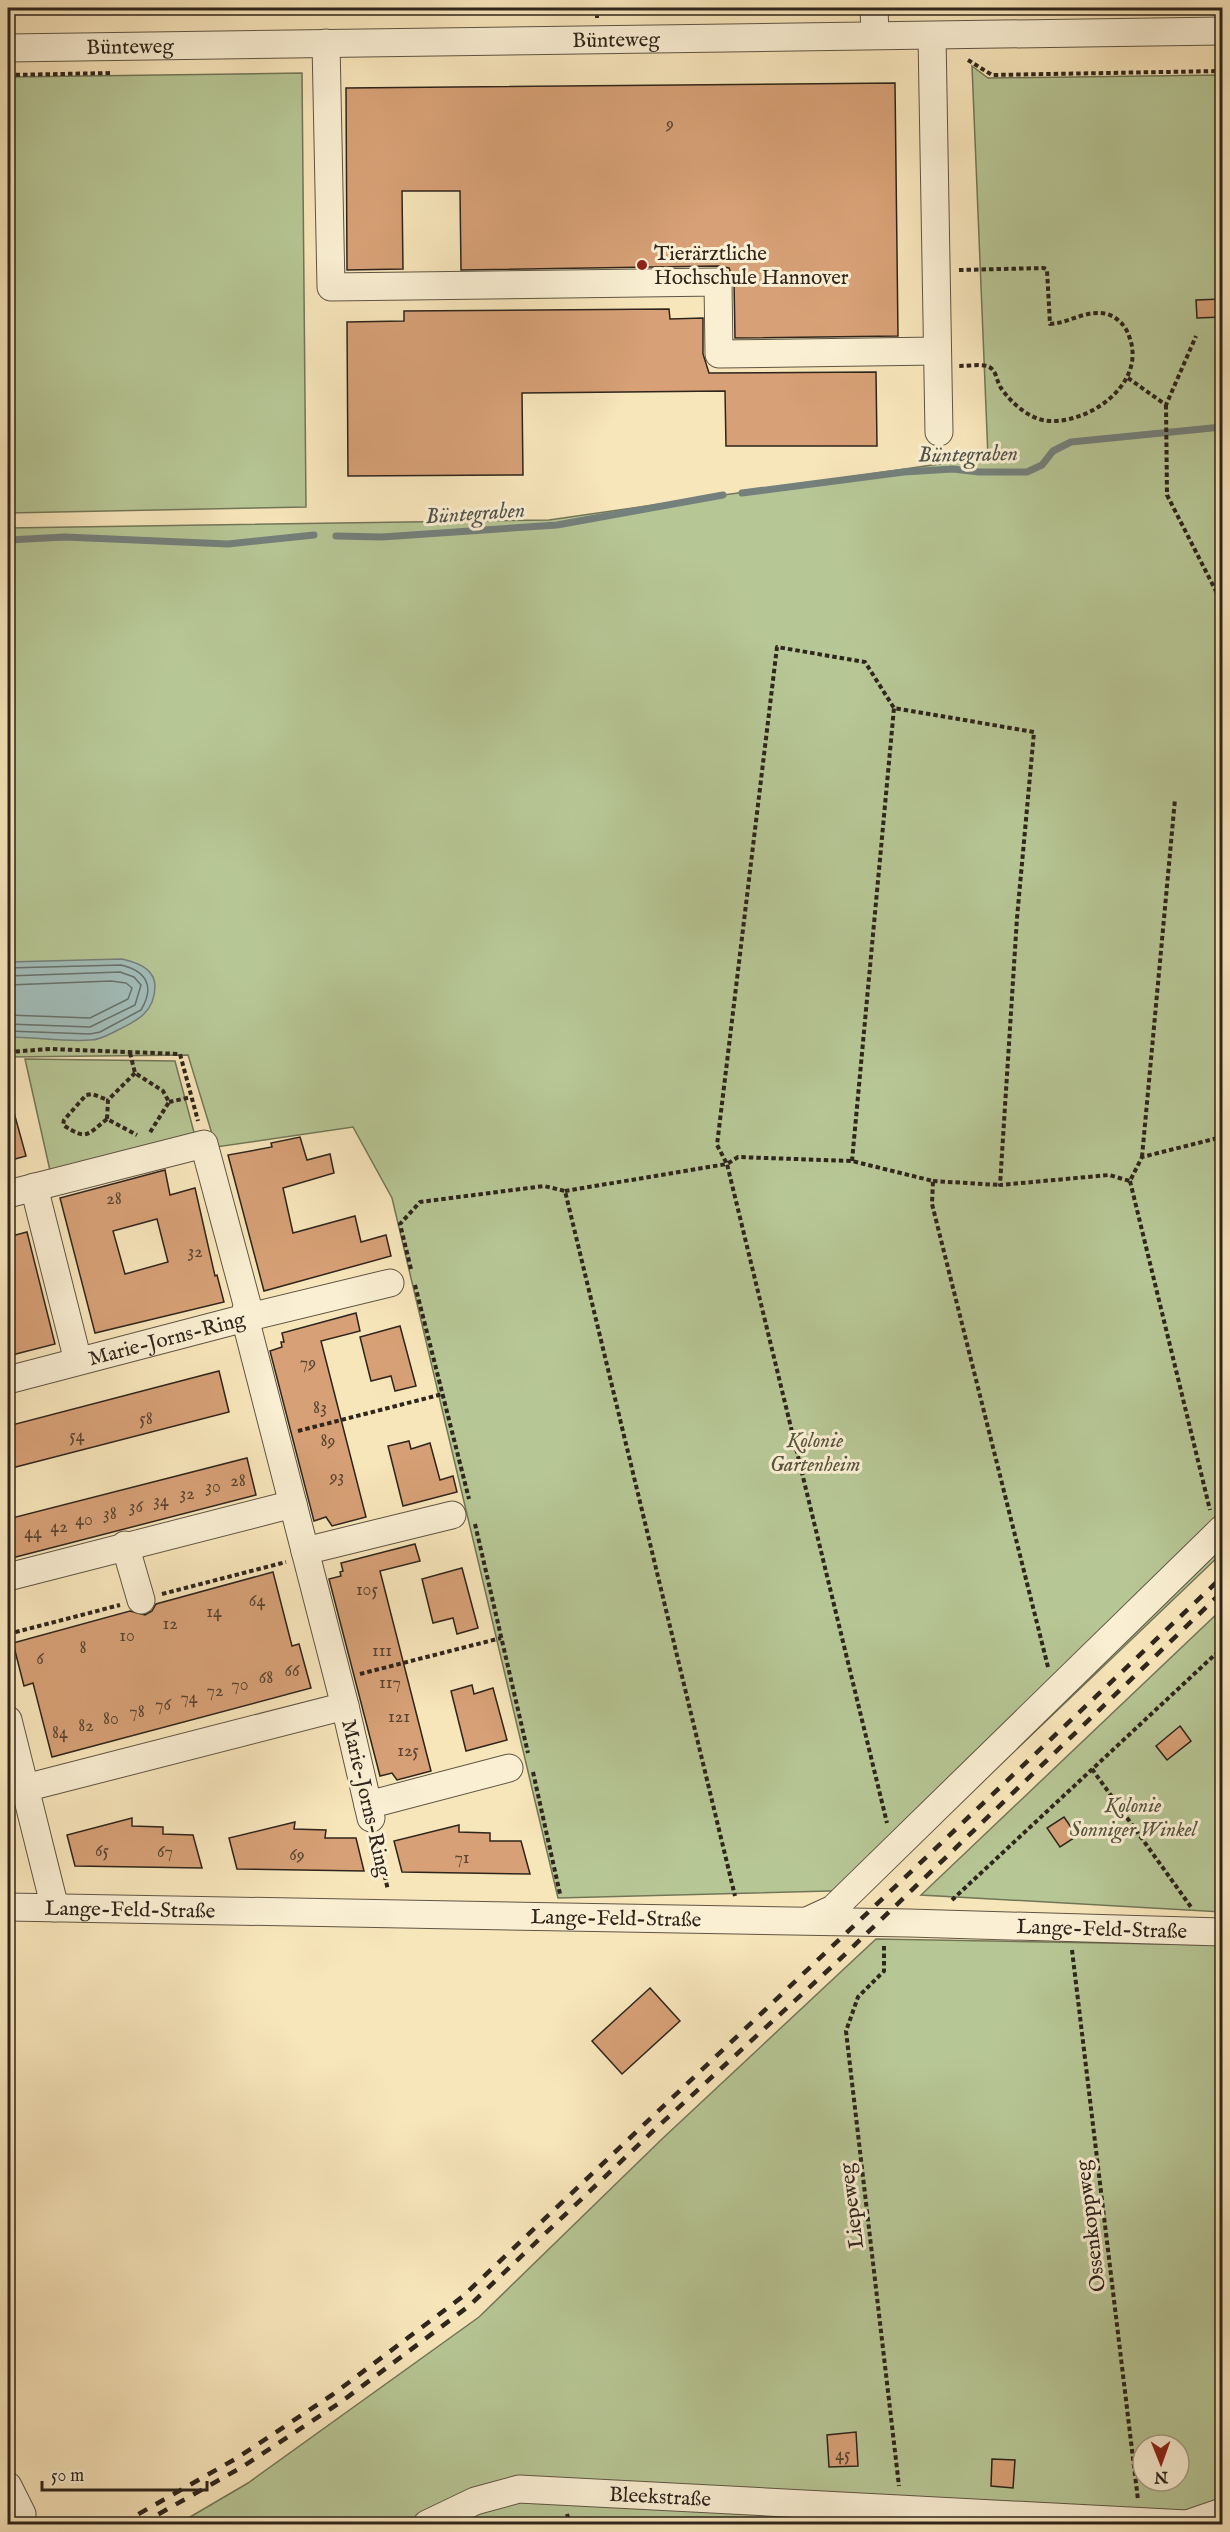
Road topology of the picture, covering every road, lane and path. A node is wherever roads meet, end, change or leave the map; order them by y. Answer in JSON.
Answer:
{"nodes":[{"id":1,"x":874,"y":8,"type":"edge"},
{"id":2,"x":1222,"y":32,"type":"edge"},
{"id":3,"x":875,"y":35,"type":"junction"},
{"id":4,"x":326,"y":43,"type":"junction"},
{"id":5,"x":8,"y":48,"type":"edge"},
{"id":6,"x":932,"y":48,"type":"junction"},
{"id":7,"x":1222,"y":71,"type":"edge"},
{"id":8,"x":114,"y":73,"type":"dead end"},
{"id":9,"x":8,"y":75,"type":"edge"},
{"id":10,"x":936,"y":271,"type":"junction"},
{"id":11,"x":1196,"y":336,"type":"dead end"},
{"id":12,"x":938,"y":358,"type":"junction"},
{"id":13,"x":1128,"y":378,"type":"junction"},
{"id":14,"x":1166,"y":405,"type":"junction"},
{"id":15,"x":939,"y":432,"type":"dead end"},
{"id":16,"x":1222,"y":603,"type":"edge"},
{"id":17,"x":894,"y":708,"type":"junction"},
{"id":18,"x":1175,"y":799,"type":"dead end"},
{"id":19,"x":8,"y":1052,"type":"edge"},
{"id":20,"x":130,"y":1053,"type":"junction"},
{"id":21,"x":135,"y":1073,"type":"junction"},
{"id":22,"x":191,"y":1097,"type":"junction"},
{"id":23,"x":108,"y":1100,"type":"junction"},
{"id":24,"x":169,"y":1102,"type":"junction"},
{"id":25,"x":107,"y":1119,"type":"junction"},
{"id":26,"x":1222,"y":1137,"type":"edge"},
{"id":27,"x":204,"y":1144,"type":"junction"},
{"id":28,"x":1142,"y":1157,"type":"junction"},
{"id":29,"x":852,"y":1161,"type":"junction"},
{"id":30,"x":727,"y":1164,"type":"junction"},
{"id":31,"x":933,"y":1181,"type":"junction"},
{"id":32,"x":1130,"y":1182,"type":"junction"},
{"id":33,"x":1000,"y":1185,"type":"junction"},
{"id":34,"x":34,"y":1187,"type":"junction"},
{"id":35,"x":565,"y":1191,"type":"junction"},
{"id":36,"x":8,"y":1194,"type":"edge"},
{"id":37,"x":390,"y":1283,"type":"dead end"},
{"id":38,"x":245,"y":1318,"type":"junction"},
{"id":39,"x":78,"y":1361,"type":"junction"},
{"id":40,"x":8,"y":1380,"type":"edge"},
{"id":41,"x":443,"y":1394,"type":"junction"},
{"id":42,"x":276,"y":1437,"type":"junction"},
{"id":43,"x":293,"y":1504,"type":"junction"},
{"id":44,"x":466,"y":1512,"type":"junction"},
{"id":45,"x":1219,"y":1532,"type":"edge"},
{"id":46,"x":125,"y":1545,"type":"junction"},
{"id":47,"x":305,"y":1551,"type":"junction"},
{"id":48,"x":8,"y":1577,"type":"edge"},
{"id":49,"x":141,"y":1600,"type":"dead end"},
{"id":50,"x":501,"y":1638,"type":"junction"},
{"id":51,"x":1222,"y":1648,"type":"edge"},
{"id":52,"x":338,"y":1680,"type":"junction"},
{"id":53,"x":1057,"y":1691,"type":"junction"},
{"id":54,"x":345,"y":1706,"type":"junction"},
{"id":55,"x":8,"y":1720,"type":"edge"},
{"id":56,"x":11,"y":1752,"type":"edge"},
{"id":57,"x":509,"y":1768,"type":"dead end"},
{"id":58,"x":1092,"y":1769,"type":"junction"},
{"id":59,"x":25,"y":1788,"type":"junction"},
{"id":60,"x":370,"y":1811,"type":"junction"},
{"id":61,"x":894,"y":1850,"type":"junction"},
{"id":62,"x":388,"y":1891,"type":"dead end"},
{"id":63,"x":945,"y":1906,"type":"dead end"},
{"id":64,"x":8,"y":1907,"type":"edge"},
{"id":65,"x":55,"y":1908,"type":"junction"},
{"id":66,"x":565,"y":1917,"type":"junction"},
{"id":67,"x":740,"y":1920,"type":"junction"},
{"id":68,"x":805,"y":1921,"type":"junction"},
{"id":69,"x":909,"y":1923,"type":"junction"},
{"id":70,"x":1069,"y":1927,"type":"junction"},
{"id":71,"x":1216,"y":1932,"type":"edge"},
{"id":72,"x":8,"y":2486,"type":"edge"},
{"id":73,"x":901,"y":2508,"type":"junction"},
{"id":74,"x":1222,"y":2512,"type":"edge"},
{"id":75,"x":22,"y":2514,"type":"dead end"},
{"id":76,"x":1140,"y":2521,"type":"junction"},
{"id":77,"x":1102,"y":2523,"type":"edge"},
{"id":78,"x":427,"y":2524,"type":"edge"}],
"edges":[{"from":1,"to":3,"type":"street"},
{"from":2,"to":6,"type":"street","name":"Bünteweg"},
{"from":3,"to":4,"type":"street","name":"Bünteweg"},
{"from":3,"to":6,"type":"street","name":"Bünteweg"},
{"from":4,"to":5,"type":"street","name":"Bünteweg"},
{"from":4,"to":12,"type":"street"},
{"from":6,"to":7,"type":"path"},
{"from":6,"to":10,"type":"street"},
{"from":8,"to":9,"type":"path"},
{"from":10,"to":12,"type":"street"},
{"from":10,"to":13,"type":"path"},
{"from":11,"to":14,"type":"path"},
{"from":12,"to":13,"type":"path"},
{"from":12,"to":15,"type":"street"},
{"from":13,"to":14,"type":"path"},
{"from":14,"to":16,"type":"path"},
{"from":17,"to":29,"type":"path"},
{"from":17,"to":30,"type":"path"},
{"from":17,"to":33,"type":"path"},
{"from":18,"to":28,"type":"path"},
{"from":19,"to":20,"type":"path"},
{"from":20,"to":21,"type":"path"},
{"from":20,"to":22,"type":"path"},
{"from":21,"to":23,"type":"path"},
{"from":21,"to":24,"type":"path"},
{"from":22,"to":24,"type":"path"},
{"from":22,"to":27,"type":"path"},
{"from":23,"to":25,"type":"path"},
{"from":23,"to":25,"type":"path"},
{"from":24,"to":25,"type":"path"},
{"from":26,"to":28,"type":"path"},
{"from":27,"to":34,"type":"street"},
{"from":27,"to":38,"type":"street"},
{"from":28,"to":32,"type":"path"},
{"from":29,"to":30,"type":"path"},
{"from":29,"to":31,"type":"path"},
{"from":30,"to":35,"type":"path"},
{"from":30,"to":61,"type":"path"},
{"from":31,"to":33,"type":"path"},
{"from":31,"to":53,"type":"path"},
{"from":32,"to":33,"type":"path"},
{"from":32,"to":45,"type":"path"},
{"from":34,"to":36,"type":"street"},
{"from":34,"to":39,"type":"street"},
{"from":35,"to":41,"type":"path"},
{"from":35,"to":67,"type":"path"},
{"from":37,"to":38,"type":"street"},
{"from":38,"to":39,"type":"street","name":"Marie-Jorns-Ring"},
{"from":38,"to":42,"type":"street","name":"Marie-Jorns-Ring"},
{"from":39,"to":40,"type":"street","name":"Marie-Jorns-Ring"},
{"from":41,"to":42,"type":"path"},
{"from":41,"to":44,"type":"path"},
{"from":42,"to":43,"type":"street","name":"Marie-Jorns-Ring"},
{"from":43,"to":46,"type":"street"},
{"from":43,"to":47,"type":"street","name":"Marie-Jorns-Ring"},
{"from":44,"to":47,"type":"street"},
{"from":44,"to":50,"type":"path"},
{"from":45,"to":53,"type":"street"},
{"from":46,"to":48,"type":"street"},
{"from":46,"to":49,"type":"street"},
{"from":47,"to":52,"type":"street","name":"Marie-Jorns-Ring"},
{"from":50,"to":52,"type":"path"},
{"from":50,"to":66,"type":"path"},
{"from":51,"to":58,"type":"path"},
{"from":52,"to":54,"type":"street","name":"Marie-Jorns-Ring"},
{"from":53,"to":61,"type":"street"},
{"from":54,"to":59,"type":"street","name":"Marie-Jorns-Ring"},
{"from":54,"to":60,"type":"street","name":"Marie-Jorns-Ring"},
{"from":55,"to":56,"type":"street"},
{"from":56,"to":59,"type":"street"},
{"from":57,"to":60,"type":"street"},
{"from":58,"to":63,"type":"path"},
{"from":58,"to":71,"type":"path"},
{"from":59,"to":65,"type":"street"},
{"from":60,"to":62,"type":"path","name":"Marie-Jorns-Ring"},
{"from":61,"to":68,"type":"street"},
{"from":64,"to":65,"type":"street","name":"Lange-Feld-Straße"},
{"from":65,"to":66,"type":"street","name":"Lange-Feld-Straße"},
{"from":66,"to":67,"type":"street","name":"Lange-Feld-Straße"},
{"from":67,"to":68,"type":"street","name":"Lange-Feld-Straße"},
{"from":68,"to":69,"type":"street","name":"Lange-Feld-Straße"},
{"from":69,"to":70,"type":"street","name":"Lange-Feld-Straße"},
{"from":69,"to":73,"type":"path","name":"Liepeweg"},
{"from":70,"to":71,"type":"street","name":"Lange-Feld-Straße"},
{"from":70,"to":76,"type":"path","name":"Ossenkoppweg"},
{"from":72,"to":75,"type":"street"},
{"from":73,"to":77,"type":"street","name":"Bleekstraße"},
{"from":73,"to":78,"type":"street","name":"Bleekstraße"},
{"from":74,"to":76,"type":"street","name":"Bleekstraße"},
{"from":76,"to":77,"type":"street","name":"Bleekstraße"}]}
